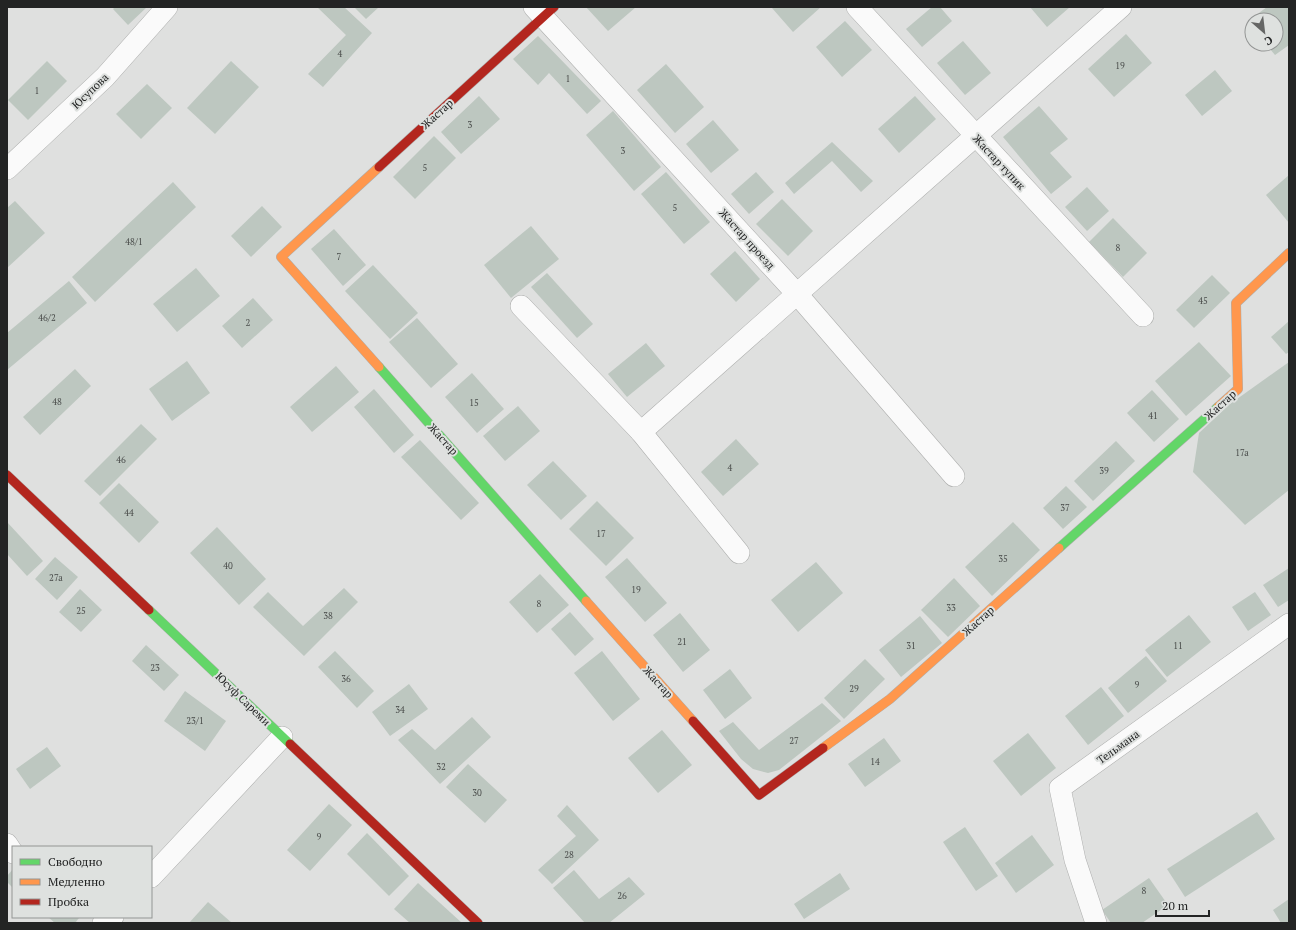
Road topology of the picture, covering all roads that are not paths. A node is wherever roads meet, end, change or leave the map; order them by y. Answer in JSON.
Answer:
{"nodes":[{"id":1,"x":167,"y":7,"type":"edge"},
{"id":2,"x":857,"y":7,"type":"edge"},
{"id":3,"x":1121,"y":7,"type":"edge"},
{"id":4,"x":544,"y":10,"type":"edge"},
{"id":5,"x":975,"y":136,"type":"junction"},
{"id":6,"x":7,"y":169,"type":"edge"},
{"id":7,"x":1289,"y":253,"type":"edge"},
{"id":8,"x":797,"y":294,"type":"junction"},
{"id":9,"x":521,"y":306,"type":"dead end"},
{"id":10,"x":1143,"y":316,"type":"dead end"},
{"id":11,"x":641,"y":432,"type":"junction"},
{"id":12,"x":7,"y":475,"type":"edge"},
{"id":13,"x":954,"y":476,"type":"dead end"},
{"id":14,"x":739,"y":553,"type":"dead end"},
{"id":15,"x":1289,"y":624,"type":"edge"},
{"id":16,"x":282,"y":737,"type":"junction"},
{"id":17,"x":152,"y":876,"type":"edge"},
{"id":18,"x":478,"y":923,"type":"edge"},
{"id":19,"x":1096,"y":923,"type":"edge"}],
"edges":[{"from":1,"to":6,"type":"street","name":"Юсупова"},
{"from":2,"to":5,"type":"street","name":"Жастар тупик"},
{"from":3,"to":5,"type":"street"},
{"from":4,"to":7,"type":"street","name":"Жастар"},
{"from":4,"to":8,"type":"street","name":"Жастар проезд"},
{"from":5,"to":8,"type":"street"},
{"from":5,"to":10,"type":"street","name":"Жастар тупик"},
{"from":8,"to":11,"type":"street"},
{"from":8,"to":13,"type":"street","name":"Жастар проезд"},
{"from":9,"to":11,"type":"street"},
{"from":11,"to":14,"type":"street"},
{"from":12,"to":16,"type":"street","name":"Юсуф Сареми"},
{"from":15,"to":19,"type":"street","name":"Тельмана"},
{"from":16,"to":17,"type":"street"},
{"from":16,"to":18,"type":"street","name":"Юсуф Сареми"}]}
